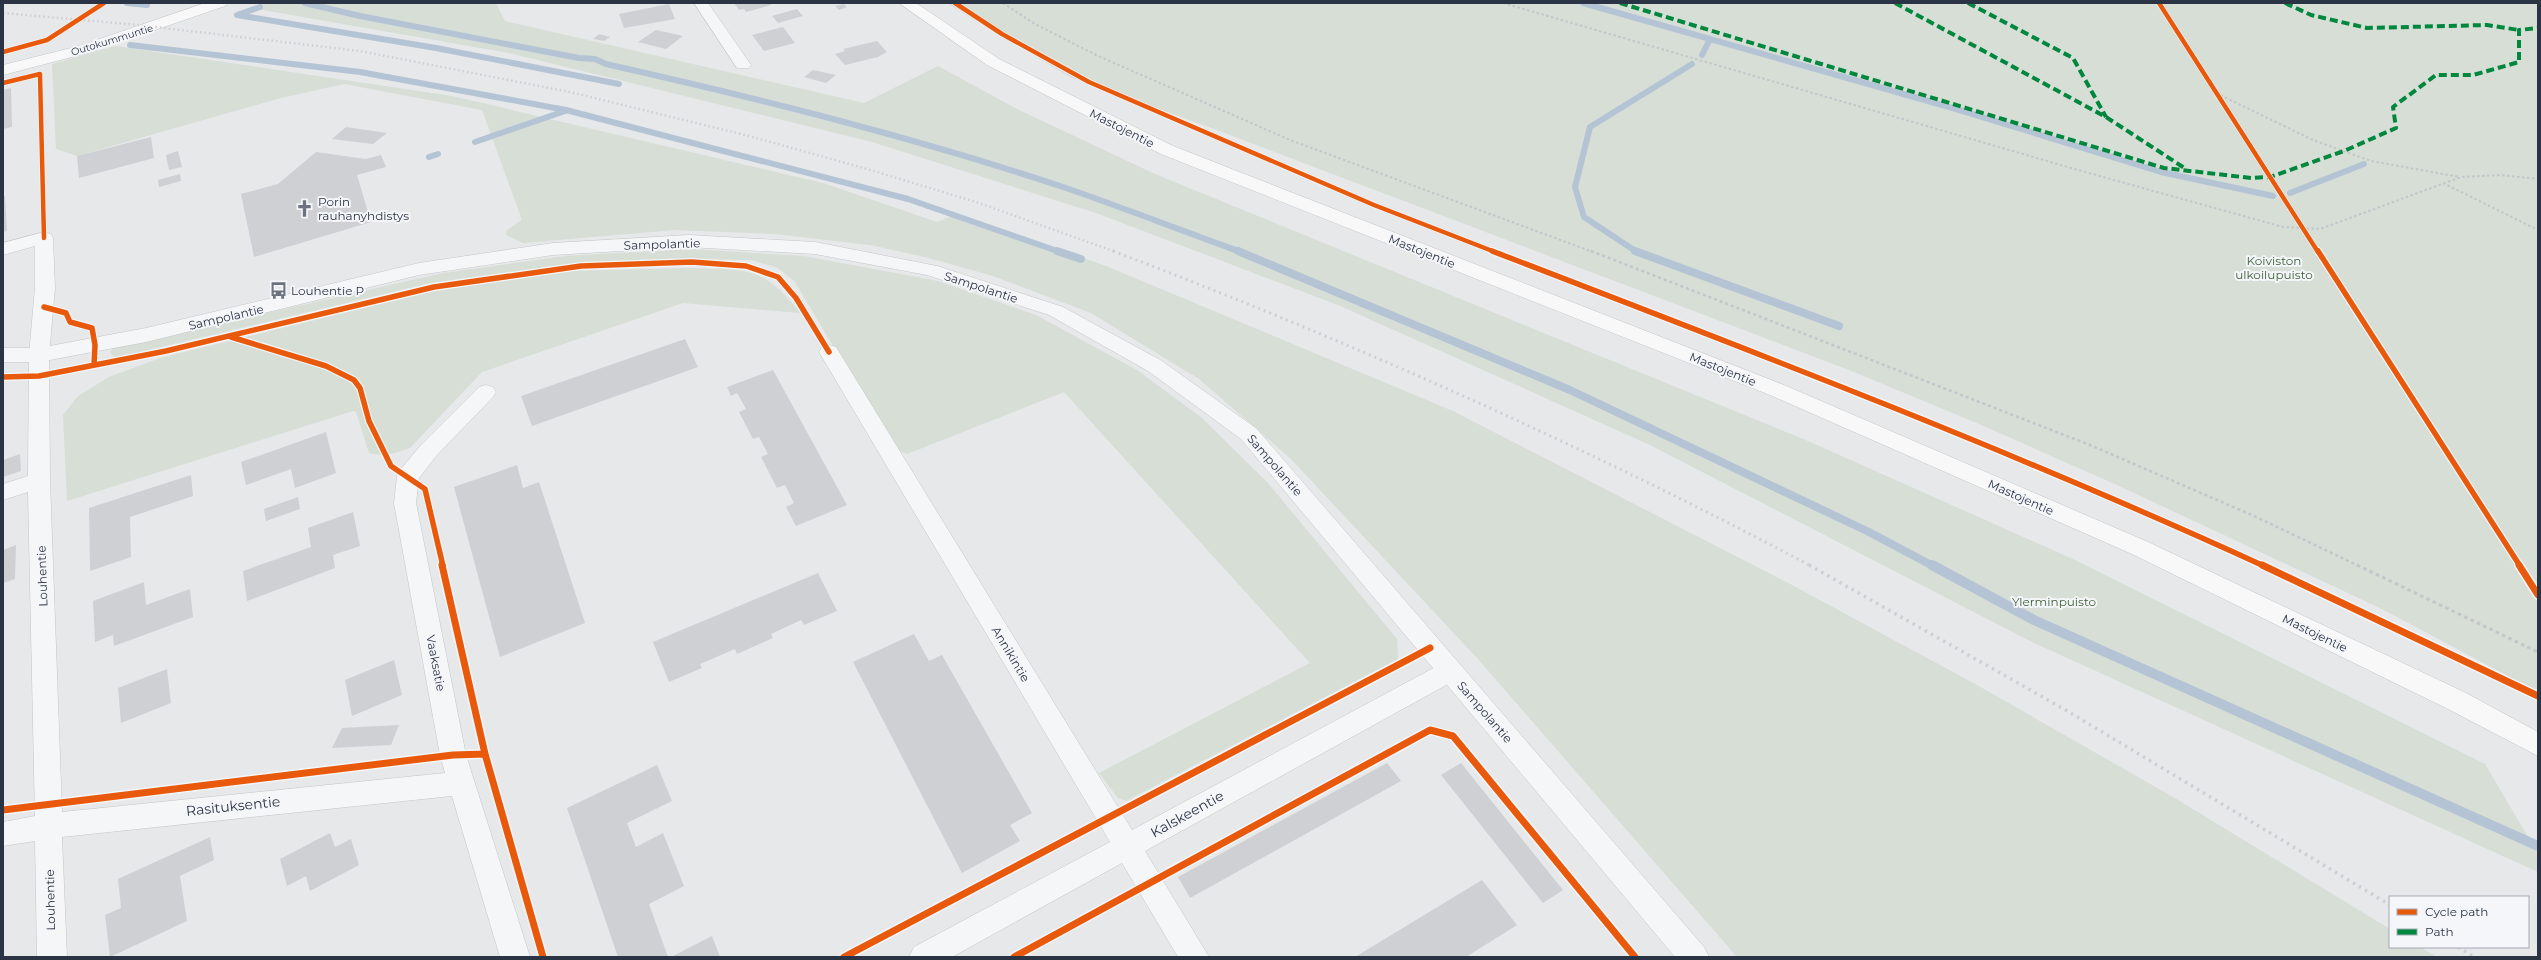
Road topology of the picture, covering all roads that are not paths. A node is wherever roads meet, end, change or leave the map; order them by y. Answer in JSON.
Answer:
{"nodes":[{"id":1,"x":220,"y":3,"type":"edge"},
{"id":2,"x":700,"y":3,"type":"edge"},
{"id":3,"x":906,"y":3,"type":"edge"},
{"id":4,"x":743,"y":65,"type":"dead end"},
{"id":5,"x":3,"y":70,"type":"edge"},
{"id":6,"x":3,"y":249,"type":"edge"},
{"id":7,"x":829,"y":352,"type":"dead end"},
{"id":8,"x":3,"y":355,"type":"edge"},
{"id":9,"x":39,"y":355,"type":"junction"},
{"id":10,"x":486,"y":392,"type":"dead end"},
{"id":11,"x":39,"y":481,"type":"junction"},
{"id":12,"x":3,"y":492,"type":"edge"},
{"id":13,"x":1450,"y":671,"type":"junction"},
{"id":14,"x":2538,"y":745,"type":"edge"},
{"id":15,"x":463,"y":783,"type":"junction"},
{"id":16,"x":49,"y":826,"type":"junction"},
{"id":17,"x":3,"y":834,"type":"edge"},
{"id":18,"x":1127,"y":847,"type":"junction"},
{"id":19,"x":52,"y":957,"type":"edge"},
{"id":20,"x":515,"y":957,"type":"edge"},
{"id":21,"x":924,"y":957,"type":"edge"},
{"id":22,"x":1194,"y":957,"type":"edge"},
{"id":23,"x":1694,"y":957,"type":"edge"}],
"edges":[{"from":1,"to":5,"type":"main road","name":"Outokummuntie"},
{"from":2,"to":4,"type":"street"},
{"from":3,"to":14,"type":"main road","name":"Mastojentie"},
{"from":6,"to":9,"type":"street","name":"Louhentie"},
{"from":7,"to":18,"type":"street","name":"Annikintie"},
{"from":8,"to":9,"type":"street","name":"Sampolantie"},
{"from":9,"to":11,"type":"street","name":"Louhentie"},
{"from":9,"to":13,"type":"street","name":"Sampolantie"},
{"from":10,"to":15,"type":"street","name":"Vaaksatie"},
{"from":11,"to":12,"type":"street"},
{"from":11,"to":16,"type":"street","name":"Louhentie"},
{"from":13,"to":18,"type":"street","name":"Kalskeentie"},
{"from":13,"to":23,"type":"street","name":"Sampolantie"},
{"from":15,"to":16,"type":"street","name":"Rasituksentie"},
{"from":15,"to":20,"type":"street","name":"Vaaksatie"},
{"from":16,"to":17,"type":"street","name":"Rasituksentie"},
{"from":16,"to":19,"type":"street","name":"Louhentie"},
{"from":18,"to":21,"type":"street","name":"Kalskeentie"},
{"from":18,"to":22,"type":"street","name":"Annikintie"}]}
